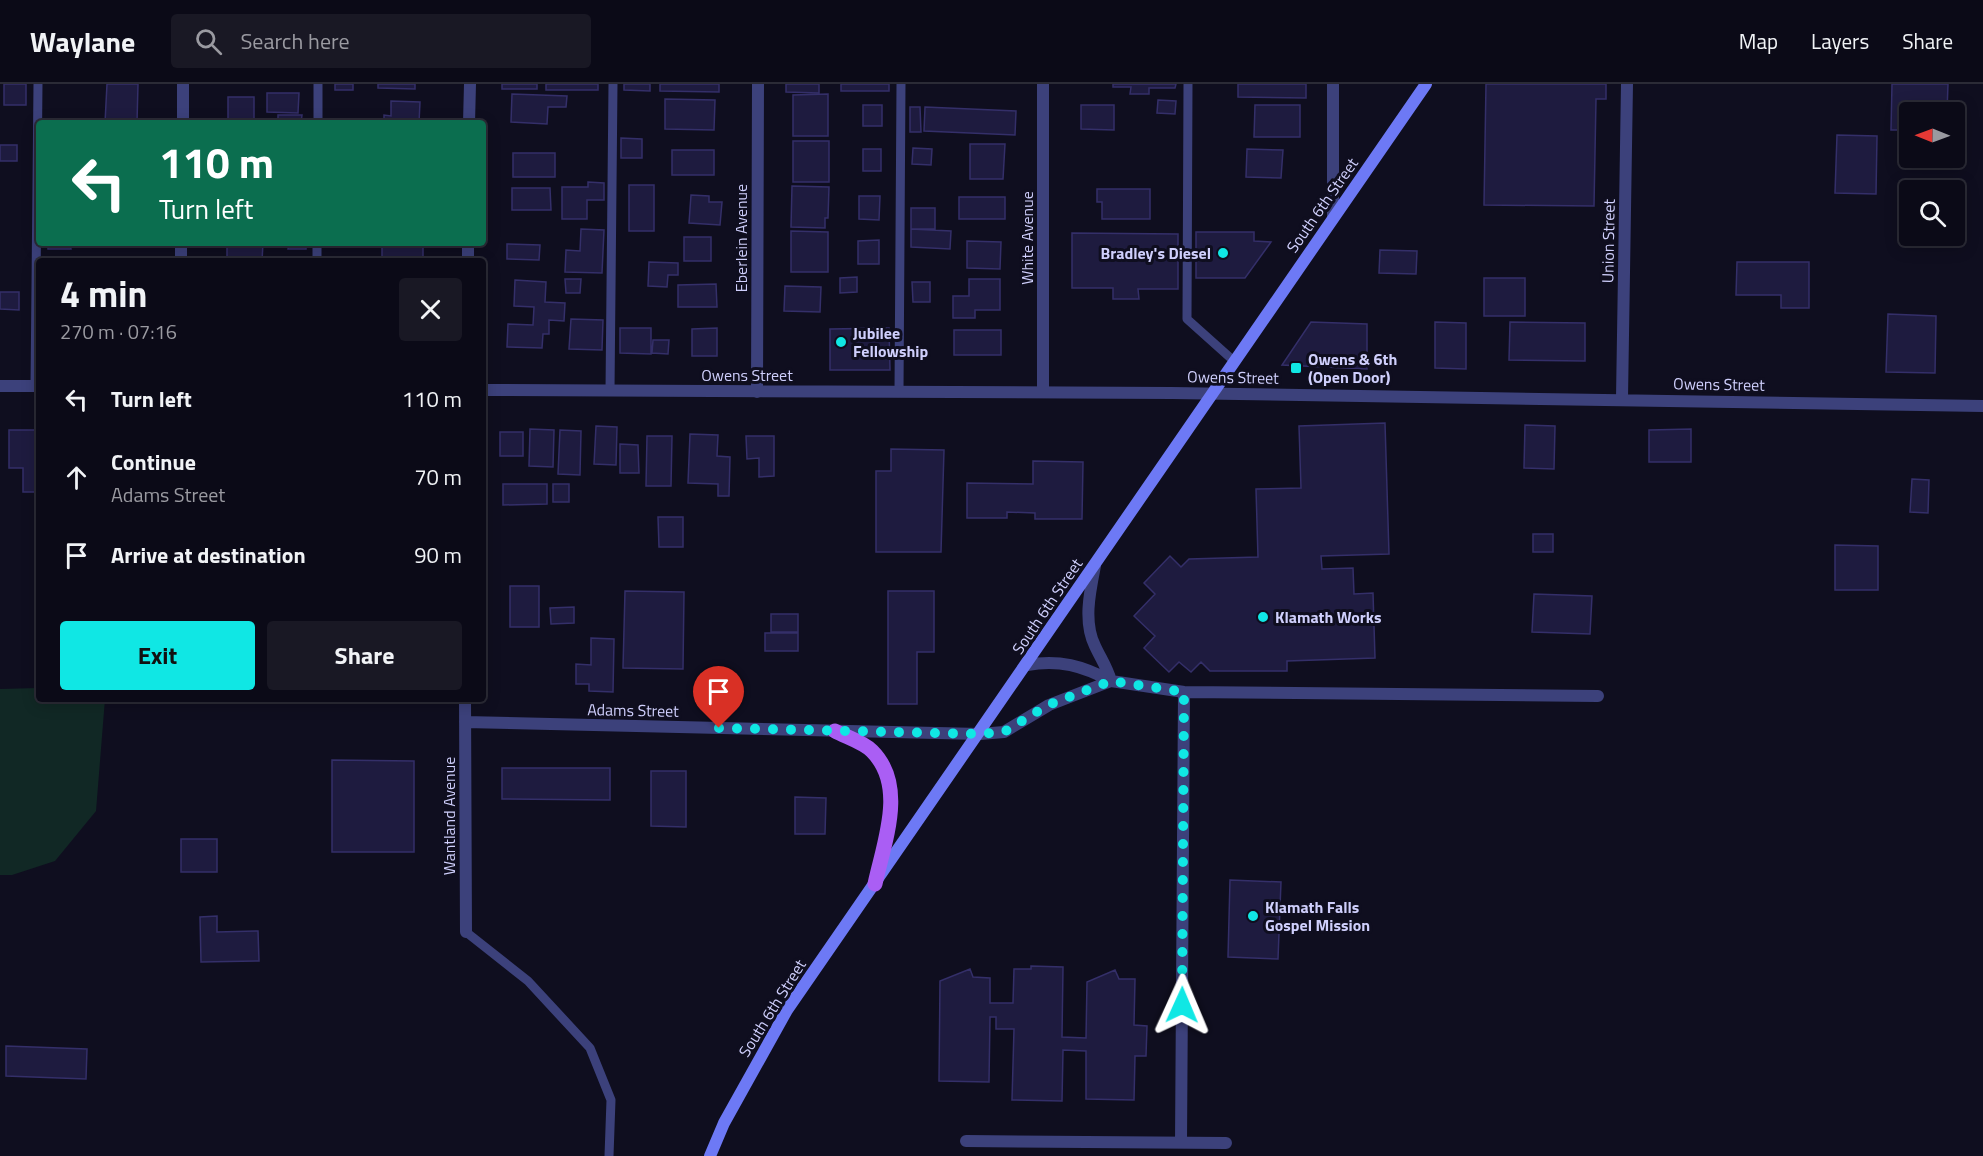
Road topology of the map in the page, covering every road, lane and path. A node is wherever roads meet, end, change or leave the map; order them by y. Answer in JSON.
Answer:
{"nodes":[{"id":1,"x":38,"y":84,"type":"edge"},
{"id":2,"x":183,"y":84,"type":"edge"},
{"id":3,"x":318,"y":84,"type":"edge"},
{"id":4,"x":470,"y":84,"type":"edge"},
{"id":5,"x":612,"y":84,"type":"edge"},
{"id":6,"x":758,"y":84,"type":"edge"},
{"id":7,"x":901,"y":84,"type":"edge"},
{"id":8,"x":1043,"y":84,"type":"edge"},
{"id":9,"x":1188,"y":84,"type":"edge"},
{"id":10,"x":1333,"y":84,"type":"edge"},
{"id":11,"x":1426,"y":84,"type":"edge"},
{"id":12,"x":1627,"y":84,"type":"edge"},
{"id":13,"x":38,"y":120,"type":"edge"},
{"id":14,"x":183,"y":120,"type":"edge"},
{"id":15,"x":318,"y":120,"type":"edge"},
{"id":16,"x":469,"y":120,"type":"edge"},
{"id":17,"x":1333,"y":217,"type":"junction"},
{"id":18,"x":1235,"y":362,"type":"junction"},
{"id":19,"x":0,"y":386,"type":"edge"},
{"id":20,"x":36,"y":386,"type":"edge"},
{"id":21,"x":486,"y":390,"type":"edge"},
{"id":22,"x":610,"y":391,"type":"junction"},
{"id":23,"x":757,"y":392,"type":"junction"},
{"id":24,"x":899,"y":392,"type":"junction"},
{"id":25,"x":1043,"y":392,"type":"junction"},
{"id":26,"x":1213,"y":394,"type":"junction"},
{"id":27,"x":1622,"y":398,"type":"junction"},
{"id":28,"x":1983,"y":406,"type":"edge"},
{"id":29,"x":1095,"y":566,"type":"junction"},
{"id":30,"x":1027,"y":665,"type":"junction"},
{"id":31,"x":1111,"y":681,"type":"junction"},
{"id":32,"x":1184,"y":692,"type":"junction"},
{"id":33,"x":1598,"y":696,"type":"dead end"},
{"id":34,"x":465,"y":702,"type":"edge"},
{"id":35,"x":465,"y":722,"type":"junction"},
{"id":36,"x":835,"y":731,"type":"junction"},
{"id":37,"x":980,"y":734,"type":"junction"},
{"id":38,"x":875,"y":884,"type":"junction"},
{"id":39,"x":466,"y":932,"type":"joint"},
{"id":40,"x":966,"y":1141,"type":"dead end"},
{"id":41,"x":1181,"y":1142,"type":"junction"},
{"id":42,"x":1226,"y":1143,"type":"dead end"},
{"id":43,"x":609,"y":1156,"type":"edge"},
{"id":44,"x":710,"y":1156,"type":"edge"}],
"edges":[{"from":1,"to":13,"type":"lane"},
{"from":2,"to":14,"type":"street"},
{"from":3,"to":15,"type":"lane"},
{"from":4,"to":16,"type":"street"},
{"from":5,"to":22,"type":"lane"},
{"from":6,"to":23,"type":"street","name":"Eberlein Avenue"},
{"from":7,"to":24,"type":"lane"},
{"from":8,"to":25,"type":"street","name":"White Avenue"},
{"from":9,"to":18,"type":"lane"},
{"from":10,"to":17,"type":"street"},
{"from":11,"to":17,"type":"main road","name":"South 6th Street"},
{"from":12,"to":27,"type":"street","name":"Union Street"},
{"from":17,"to":18,"type":"main road","name":"South 6th Street"},
{"from":18,"to":26,"type":"main road","name":"South 6th Street"},
{"from":19,"to":20,"type":"street"},
{"from":21,"to":22,"type":"street","name":"Owens Street"},
{"from":22,"to":23,"type":"street","name":"Owens Street"},
{"from":23,"to":24,"type":"street","name":"Owens Street"},
{"from":24,"to":25,"type":"street","name":"Owens Street"},
{"from":25,"to":26,"type":"street","name":"Owens Street"},
{"from":26,"to":27,"type":"street","name":"Owens Street"},
{"from":26,"to":29,"type":"main road","name":"South 6th Street"},
{"from":27,"to":28,"type":"street","name":"Owens Street"},
{"from":29,"to":30,"type":"main road","name":"South 6th Street"},
{"from":29,"to":31,"type":"street"},
{"from":30,"to":31,"type":"street"},
{"from":30,"to":37,"type":"main road","name":"South 6th Street"},
{"from":31,"to":32,"type":"street"},
{"from":31,"to":37,"type":"street","name":"Adams Street"},
{"from":32,"to":33,"type":"street"},
{"from":32,"to":41,"type":"street"},
{"from":34,"to":35,"type":"street","name":"Wantland Avenue"},
{"from":35,"to":36,"type":"street","name":"Adams Street"},
{"from":35,"to":39,"type":"street","name":"Wantland Avenue"},
{"from":36,"to":37,"type":"street","name":"Adams Street"},
{"from":36,"to":38,"type":"main road"},
{"from":37,"to":38,"type":"main road","name":"South 6th Street"},
{"from":38,"to":44,"type":"main road","name":"South 6th Street"},
{"from":39,"to":43,"type":"lane"},
{"from":40,"to":41,"type":"street"},
{"from":41,"to":42,"type":"street"}]}
